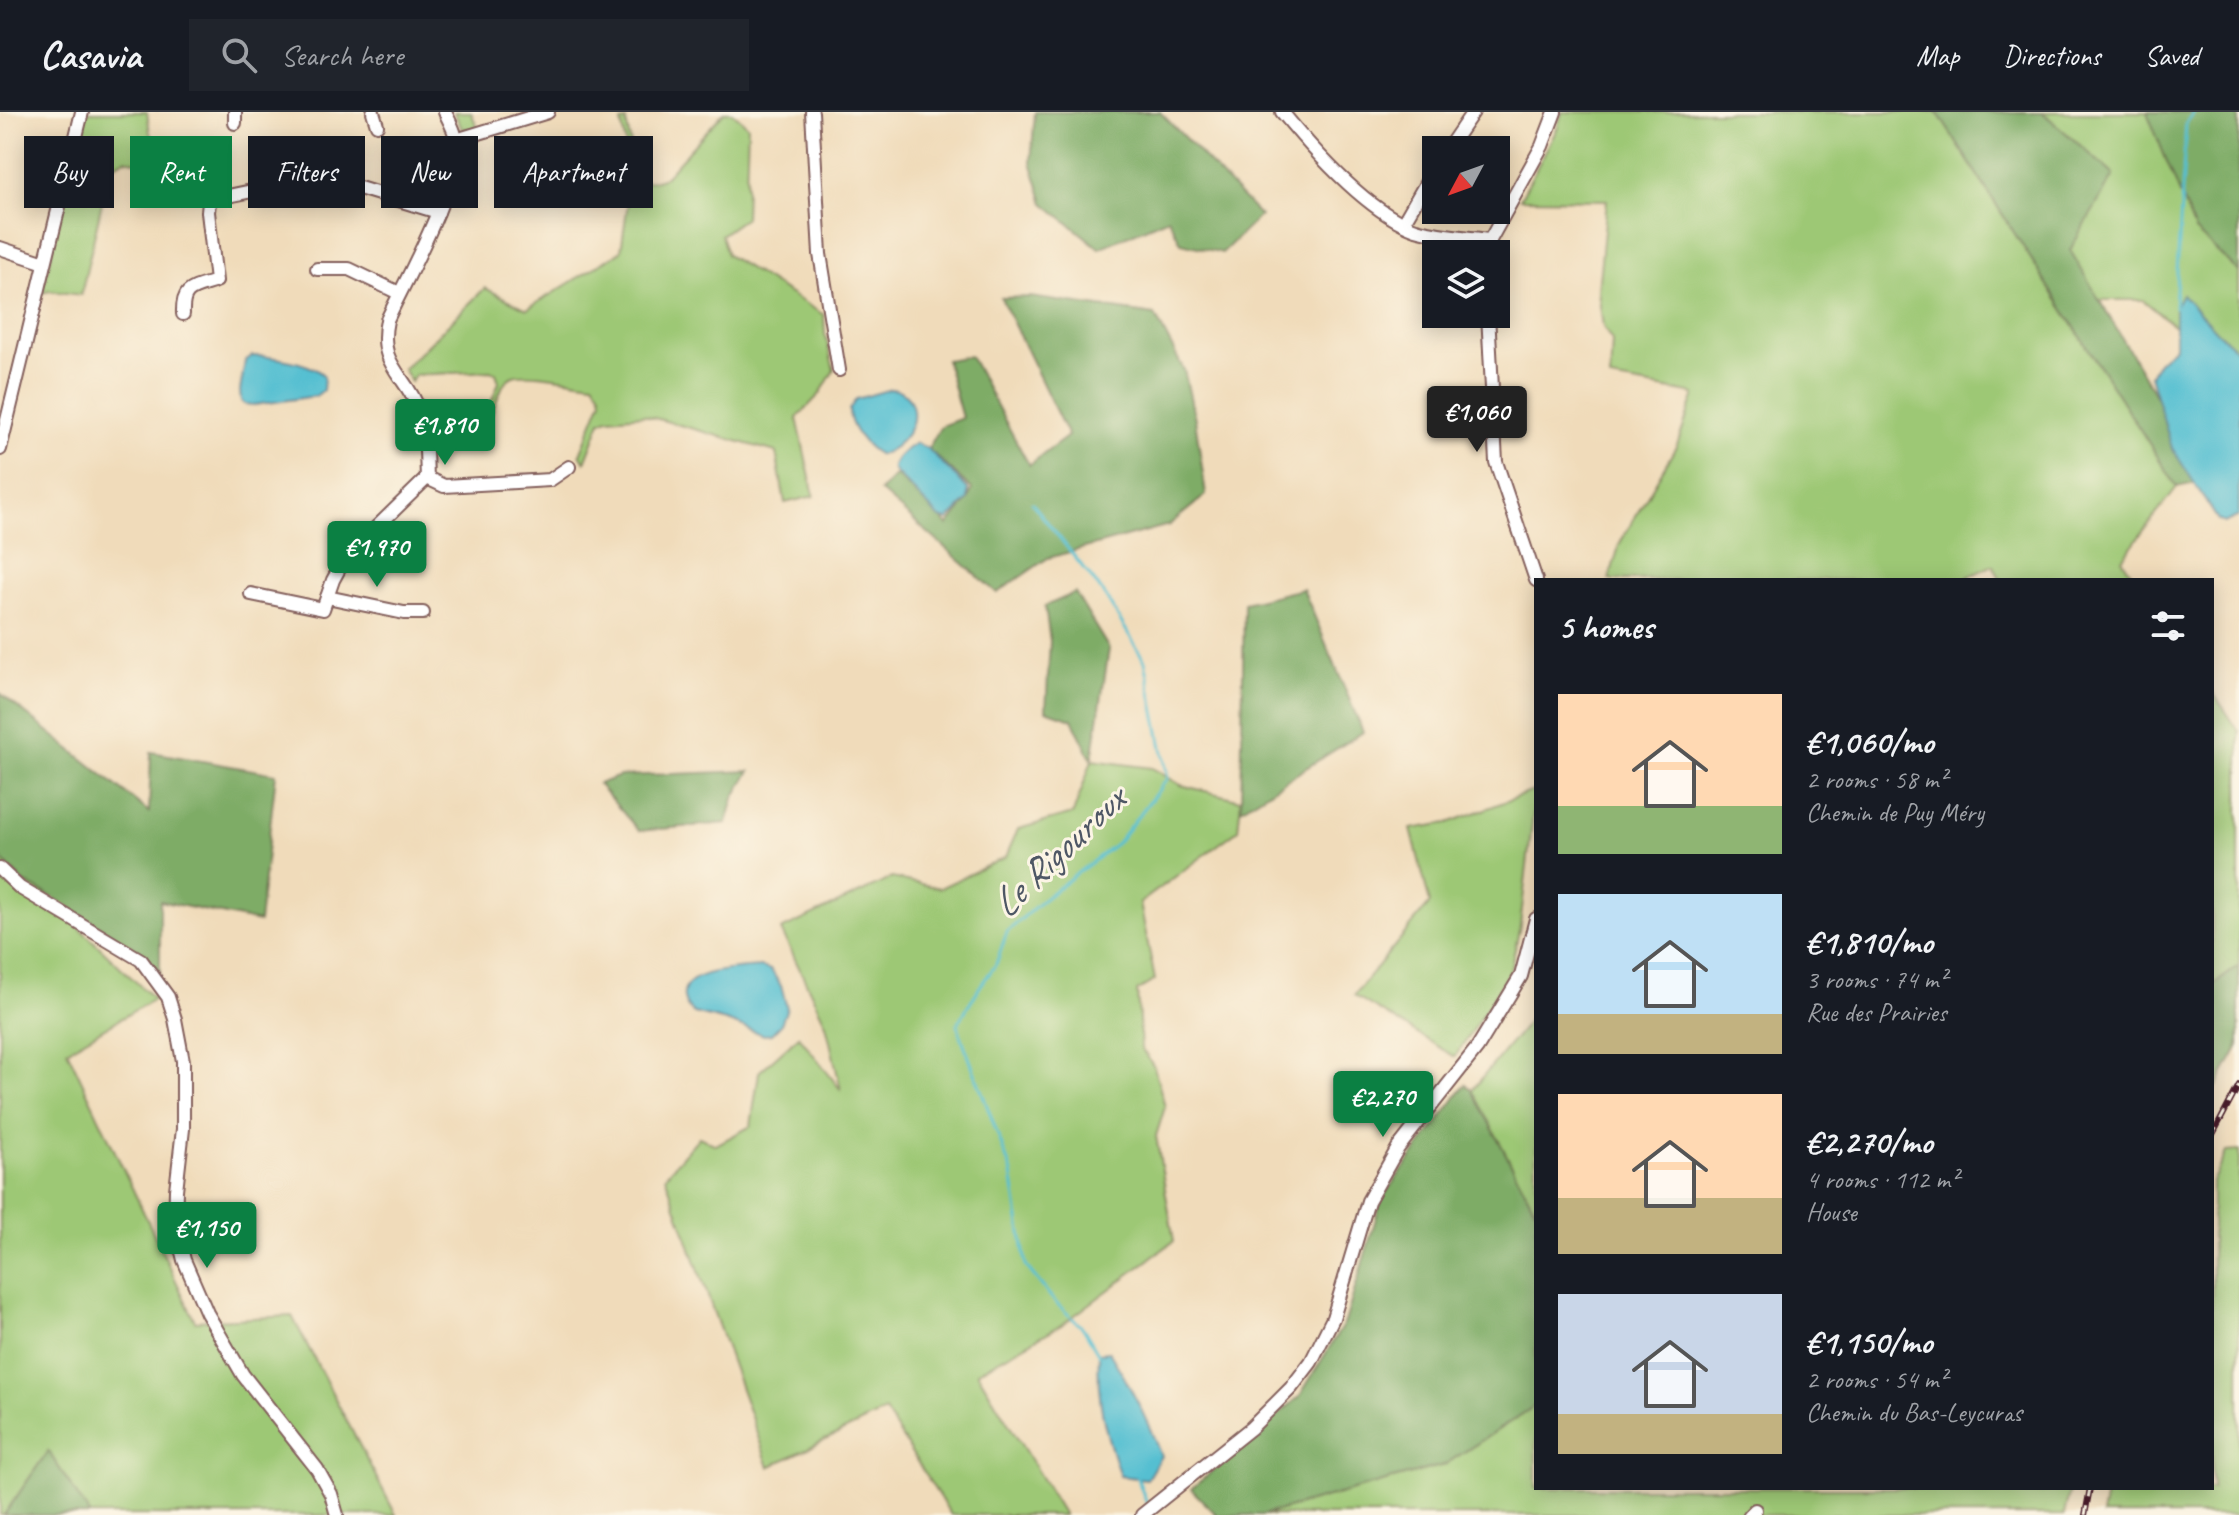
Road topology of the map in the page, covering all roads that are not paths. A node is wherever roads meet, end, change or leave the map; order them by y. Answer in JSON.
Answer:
{"nodes":[{"id":1,"x":82,"y":112,"type":"edge"},
{"id":2,"x":445,"y":112,"type":"edge"},
{"id":3,"x":545,"y":112,"type":"edge"},
{"id":4,"x":812,"y":112,"type":"edge"},
{"id":5,"x":1282,"y":112,"type":"edge"},
{"id":6,"x":1473,"y":112,"type":"edge"},
{"id":7,"x":1555,"y":112,"type":"edge"},
{"id":8,"x":454,"y":136,"type":"edge"},
{"id":9,"x":469,"y":136,"type":"edge"},
{"id":10,"x":1457,"y":136,"type":"edge"},
{"id":11,"x":1422,"y":190,"type":"edge"},
{"id":12,"x":440,"y":208,"type":"edge"},
{"id":13,"x":438,"y":212,"type":"junction"},
{"id":14,"x":1403,"y":223,"type":"junction"},
{"id":15,"x":1490,"y":240,"type":"joint"},
{"id":16,"x":0,"y":248,"type":"edge"},
{"id":17,"x":45,"y":263,"type":"junction"},
{"id":18,"x":317,"y":269,"type":"dead end"},
{"id":19,"x":399,"y":293,"type":"junction"},
{"id":20,"x":183,"y":314,"type":"dead end"},
{"id":21,"x":1489,"y":328,"type":"edge"},
{"id":22,"x":839,"y":370,"type":"dead end"},
{"id":23,"x":0,"y":449,"type":"edge"},
{"id":24,"x":569,"y":467,"type":"dead end"},
{"id":25,"x":427,"y":478,"type":"junction"},
{"id":26,"x":1535,"y":578,"type":"edge"},
{"id":27,"x":251,"y":594,"type":"dead end"},
{"id":28,"x":327,"y":597,"type":"junction"},
{"id":29,"x":423,"y":613,"type":"dead end"},
{"id":30,"x":0,"y":869,"type":"edge"},
{"id":31,"x":1534,"y":927,"type":"edge"},
{"id":32,"x":1145,"y":1512,"type":"edge"},
{"id":33,"x":337,"y":1515,"type":"edge"}],
"edges":[{"from":1,"to":17,"type":"street"},
{"from":2,"to":8,"type":"street"},
{"from":3,"to":9,"type":"street"},
{"from":4,"to":22,"type":"street"},
{"from":5,"to":14,"type":"street"},
{"from":6,"to":10,"type":"street"},
{"from":7,"to":15,"type":"street"},
{"from":11,"to":14,"type":"street"},
{"from":12,"to":13,"type":"street"},
{"from":13,"to":19,"type":"street"},
{"from":13,"to":20,"type":"street"},
{"from":14,"to":15,"type":"street"},
{"from":16,"to":17,"type":"street"},
{"from":17,"to":23,"type":"street"},
{"from":18,"to":19,"type":"street"},
{"from":19,"to":25,"type":"street"},
{"from":21,"to":26,"type":"street"},
{"from":24,"to":25,"type":"street"},
{"from":25,"to":28,"type":"street"},
{"from":27,"to":28,"type":"street"},
{"from":28,"to":29,"type":"street"},
{"from":30,"to":33,"type":"street"},
{"from":31,"to":32,"type":"street"}]}
